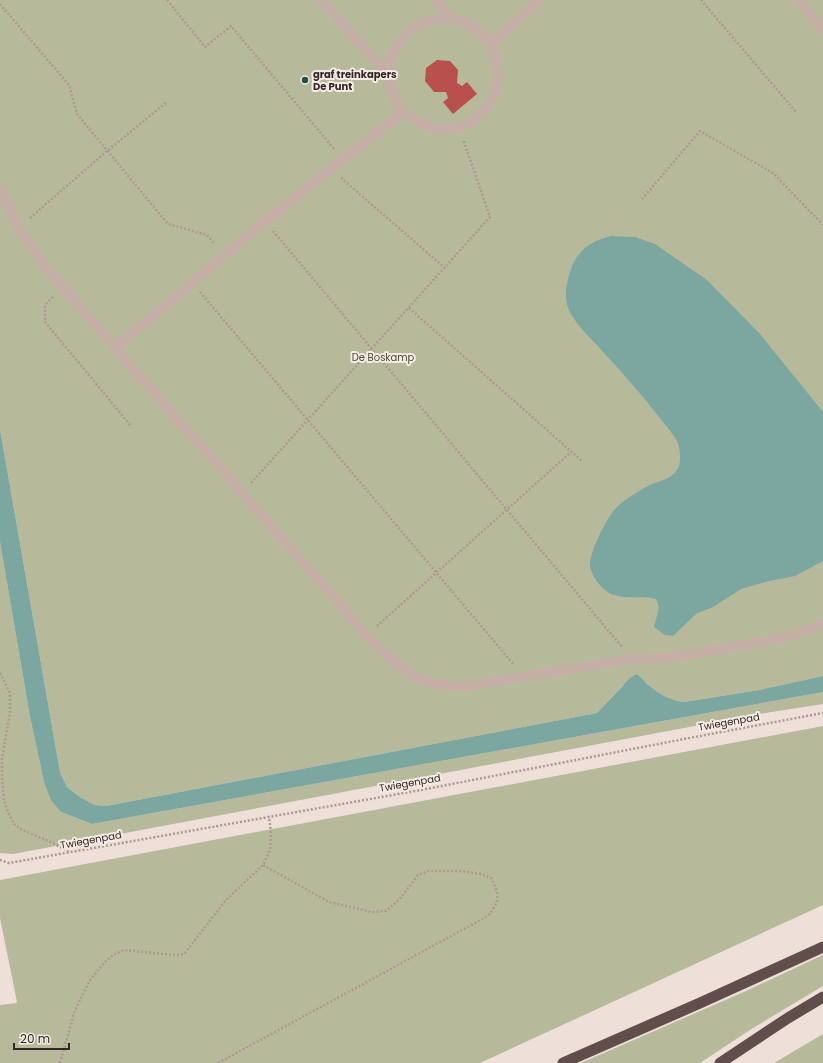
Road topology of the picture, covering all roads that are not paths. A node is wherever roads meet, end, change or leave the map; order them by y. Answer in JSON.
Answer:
{"nodes":[{"id":1,"x":321,"y":0,"type":"edge"},
{"id":2,"x":436,"y":0,"type":"edge"},
{"id":3,"x":538,"y":0,"type":"edge"},
{"id":4,"x":799,"y":0,"type":"edge"},
{"id":5,"x":452,"y":18,"type":"junction"},
{"id":6,"x":823,"y":30,"type":"edge"},
{"id":7,"x":490,"y":45,"type":"junction"},
{"id":8,"x":388,"y":74,"type":"junction"},
{"id":9,"x":403,"y":112,"type":"junction"},
{"id":10,"x":0,"y":188,"type":"edge"},
{"id":11,"x":115,"y":348,"type":"junction"},
{"id":12,"x":823,"y":624,"type":"edge"},
{"id":13,"x":823,"y":946,"type":"edge"},
{"id":14,"x":823,"y":997,"type":"edge"},
{"id":15,"x":563,"y":1063,"type":"edge"},
{"id":16,"x":720,"y":1063,"type":"edge"}],
"edges":[{"from":1,"to":8,"type":"lane"},
{"from":2,"to":5,"type":"lane"},
{"from":3,"to":7,"type":"lane"},
{"from":4,"to":6,"type":"lane"},
{"from":5,"to":7,"type":"lane"},
{"from":5,"to":8,"type":"lane"},
{"from":7,"to":9,"type":"lane"},
{"from":8,"to":9,"type":"lane"},
{"from":9,"to":11,"type":"lane"},
{"from":10,"to":11,"type":"lane"},
{"from":11,"to":12,"type":"lane"},
{"from":13,"to":15,"type":"highway"},
{"from":14,"to":16,"type":"highway"}]}
